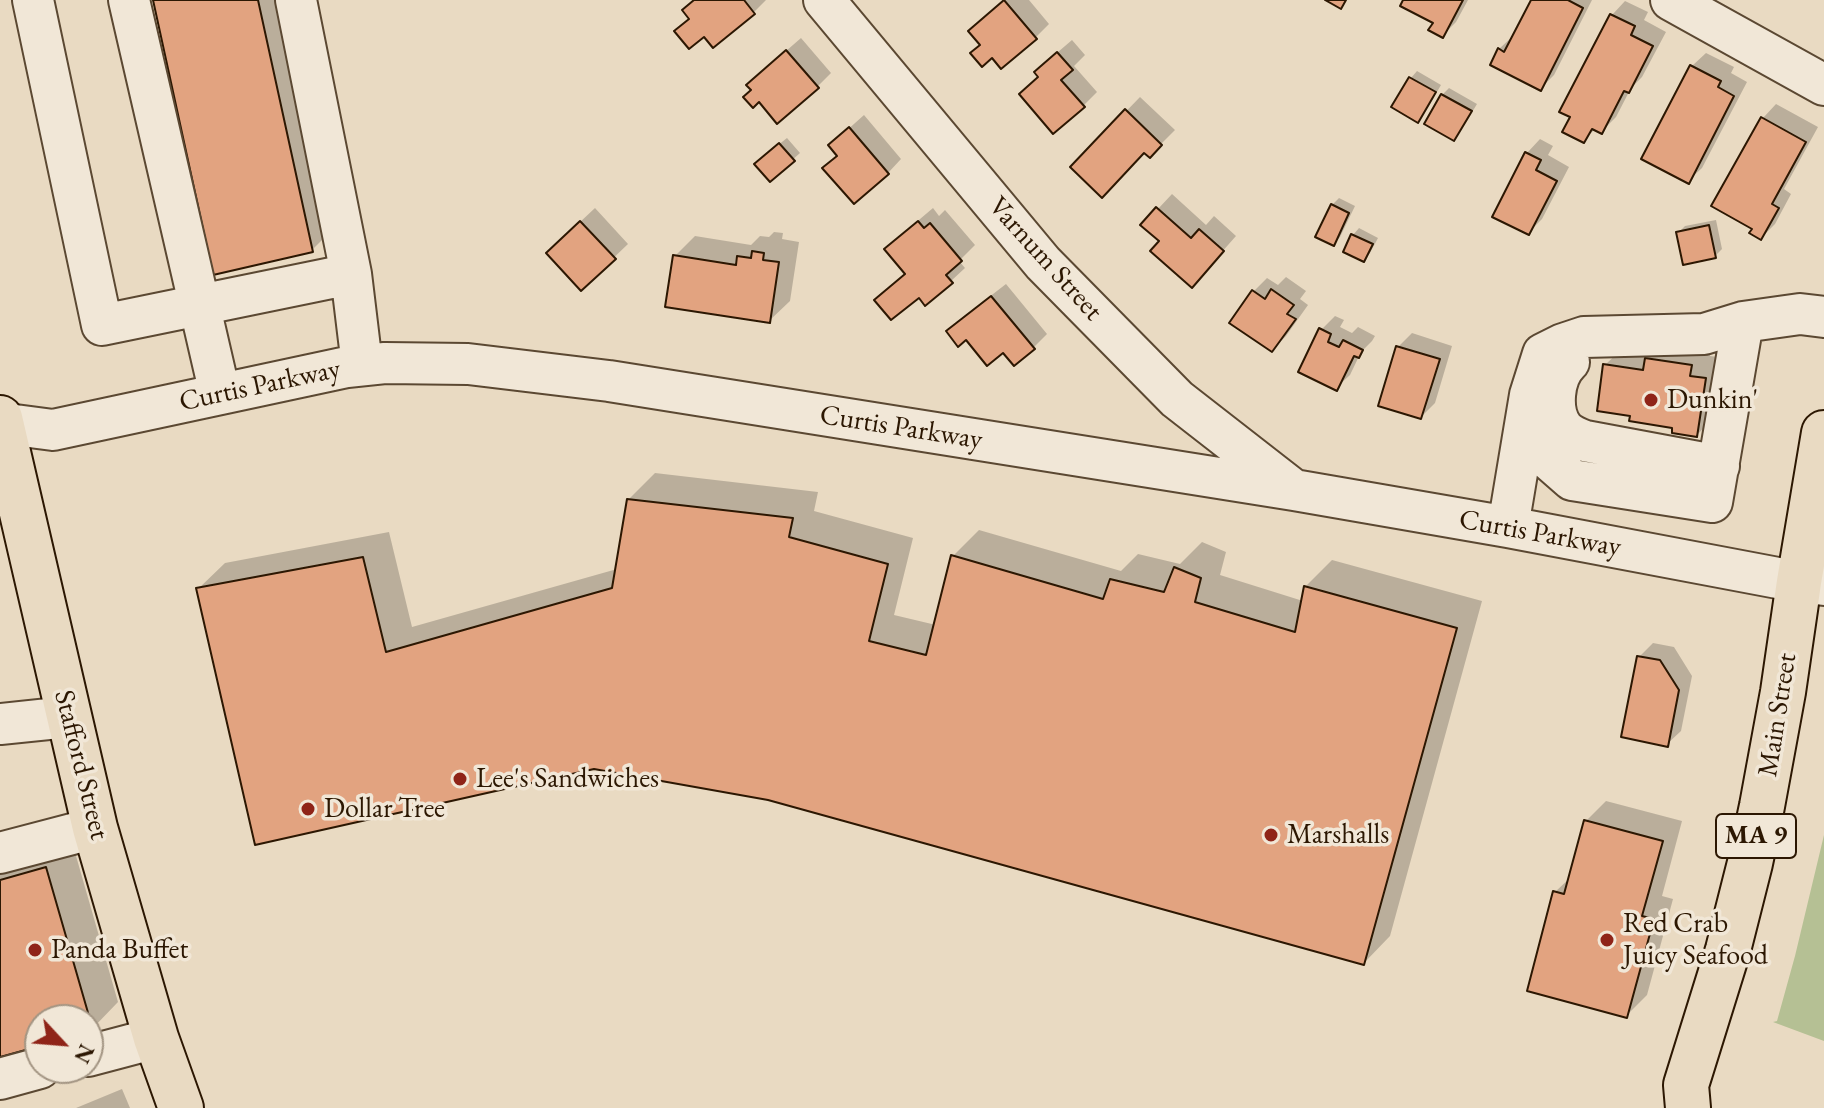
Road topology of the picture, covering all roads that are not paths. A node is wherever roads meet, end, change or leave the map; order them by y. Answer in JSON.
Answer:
{"nodes":[{"id":1,"x":33,"y":0,"type":"edge"},
{"id":2,"x":129,"y":0,"type":"edge"},
{"id":3,"x":296,"y":0,"type":"edge"},
{"id":4,"x":824,"y":0,"type":"edge"},
{"id":5,"x":1671,"y":0,"type":"edge"},
{"id":6,"x":1824,"y":85,"type":"edge"},
{"id":7,"x":351,"y":274,"type":"junction"},
{"id":8,"x":200,"y":306,"type":"junction"},
{"id":9,"x":1824,"y":317,"type":"edge"},
{"id":10,"x":1743,"y":322,"type":"junction"},
{"id":11,"x":1604,"y":336,"type":"junction"},
{"id":12,"x":362,"y":365,"type":"junction"},
{"id":13,"x":220,"y":394,"type":"junction"},
{"id":14,"x":0,"y":422,"type":"edge"},
{"id":15,"x":1824,"y":433,"type":"edge"},
{"id":16,"x":1524,"y":438,"type":"junction"},
{"id":17,"x":1719,"y":466,"type":"junction"},
{"id":18,"x":1572,"y":480,"type":"junction"},
{"id":19,"x":1294,"y":490,"type":"junction"},
{"id":20,"x":1510,"y":519,"type":"junction"},
{"id":21,"x":1811,"y":584,"type":"edge"},
{"id":22,"x":68,"y":717,"type":"junction"},
{"id":23,"x":0,"y":724,"type":"edge"},
{"id":24,"x":95,"y":828,"type":"junction"},
{"id":25,"x":0,"y":853,"type":"edge"},
{"id":26,"x":156,"y":1038,"type":"junction"},
{"id":27,"x":104,"y":1052,"type":"edge"},
{"id":28,"x":24,"y":1072,"type":"edge"},
{"id":29,"x":0,"y":1079,"type":"edge"},
{"id":30,"x":1679,"y":1100,"type":"edge"},
{"id":31,"x":181,"y":1108,"type":"edge"}],
"edges":[{"from":1,"to":8,"type":"street"},
{"from":2,"to":8,"type":"street"},
{"from":3,"to":7,"type":"street"},
{"from":4,"to":19,"type":"street","name":"Varnum Street"},
{"from":5,"to":6,"type":"street"},
{"from":7,"to":8,"type":"street"},
{"from":7,"to":12,"type":"street"},
{"from":8,"to":13,"type":"street"},
{"from":9,"to":10,"type":"street"},
{"from":10,"to":11,"type":"street"},
{"from":10,"to":17,"type":"street"},
{"from":11,"to":16,"type":"street"},
{"from":11,"to":17,"type":"street"},
{"from":12,"to":13,"type":"street","name":"Curtis Parkway"},
{"from":12,"to":19,"type":"street","name":"Curtis Parkway"},
{"from":13,"to":14,"type":"street","name":"Curtis Parkway"},
{"from":14,"to":22,"type":"main road","name":"Stafford Street"},
{"from":15,"to":21,"type":"main road","name":"Main Street","number":"MA 9"},
{"from":16,"to":18,"type":"street"},
{"from":16,"to":20,"type":"street"},
{"from":17,"to":18,"type":"street"},
{"from":18,"to":20,"type":"street"},
{"from":19,"to":20,"type":"street","name":"Curtis Parkway"},
{"from":20,"to":21,"type":"street","name":"Curtis Parkway"},
{"from":21,"to":30,"type":"main road","name":"Main Street","number":"MA 9"},
{"from":22,"to":23,"type":"street"},
{"from":22,"to":24,"type":"main road","name":"Stafford Street"},
{"from":24,"to":25,"type":"street"},
{"from":24,"to":26,"type":"main road","name":"Stafford Street"},
{"from":26,"to":27,"type":"street"},
{"from":26,"to":31,"type":"main road","name":"Stafford Street"},
{"from":28,"to":29,"type":"street"}]}
